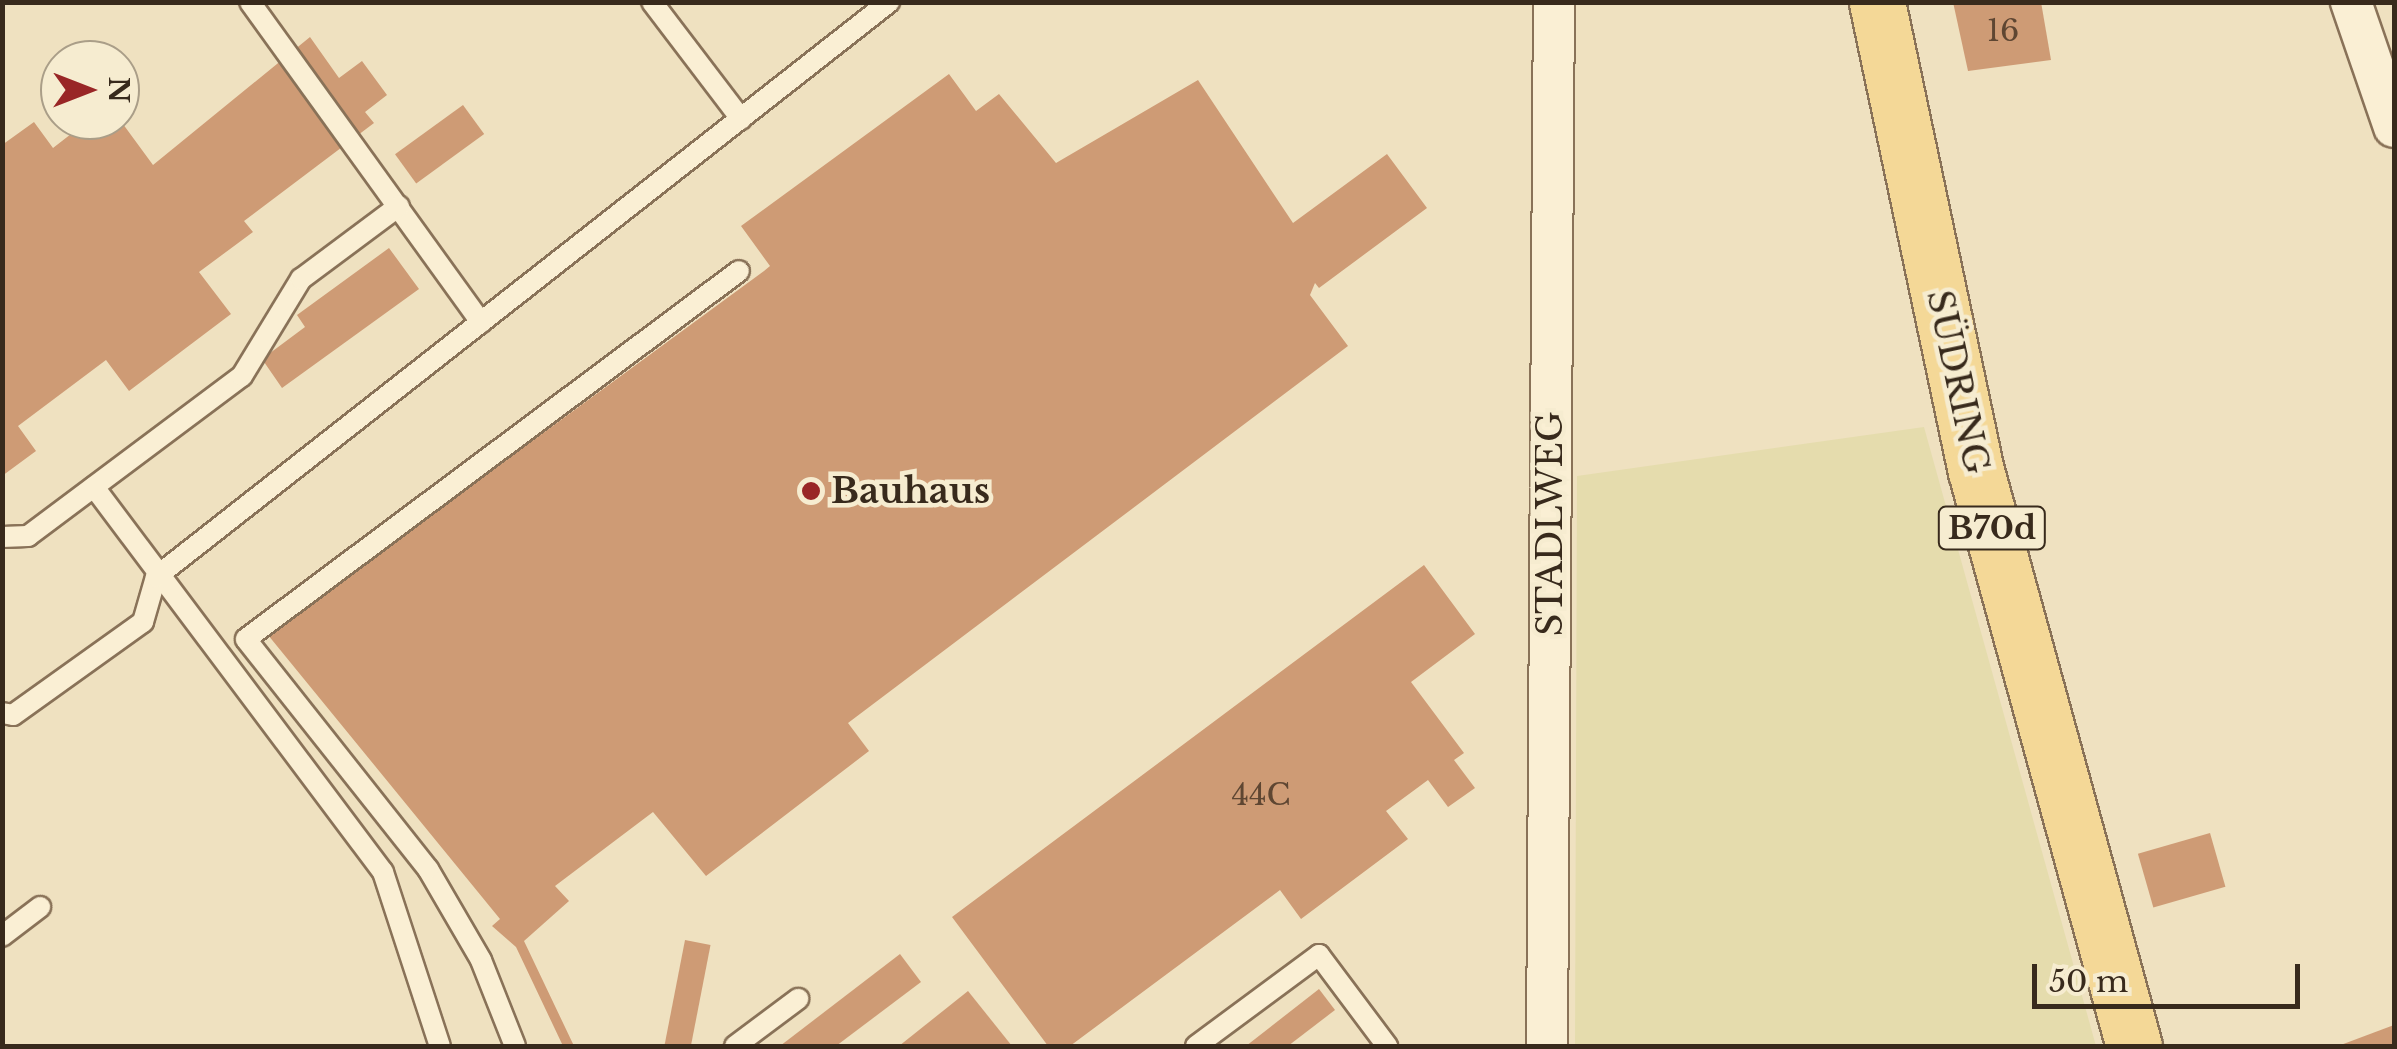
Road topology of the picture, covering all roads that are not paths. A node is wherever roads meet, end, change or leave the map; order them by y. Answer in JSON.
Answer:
{"nodes":[{"id":1,"x":250,"y":2,"type":"edge"},
{"id":2,"x":652,"y":2,"type":"edge"},
{"id":3,"x":889,"y":2,"type":"edge"},
{"id":4,"x":1554,"y":2,"type":"edge"},
{"id":5,"x":1877,"y":2,"type":"edge"},
{"id":6,"x":2351,"y":2,"type":"edge"},
{"id":7,"x":740,"y":119,"type":"junction"},
{"id":8,"x":2394,"y":127,"type":"edge"},
{"id":9,"x":399,"y":206,"type":"junction"},
{"id":10,"x":739,"y":271,"type":"dead end"},
{"id":11,"x":481,"y":322,"type":"junction"},
{"id":12,"x":94,"y":487,"type":"junction"},
{"id":13,"x":2,"y":538,"type":"edge"},
{"id":14,"x":156,"y":577,"type":"junction"},
{"id":15,"x":2,"y":714,"type":"edge"},
{"id":16,"x":40,"y":907,"type":"dead end"},
{"id":17,"x":2,"y":936,"type":"edge"},
{"id":18,"x":798,"y":999,"type":"dead end"},
{"id":19,"x":440,"y":1046,"type":"edge"},
{"id":20,"x":514,"y":1046,"type":"edge"},
{"id":21,"x":736,"y":1046,"type":"edge"},
{"id":22,"x":1196,"y":1046,"type":"edge"},
{"id":23,"x":1387,"y":1046,"type":"edge"},
{"id":24,"x":1547,"y":1046,"type":"edge"},
{"id":25,"x":2134,"y":1046,"type":"edge"}],
"edges":[{"from":1,"to":9,"type":"lane"},
{"from":2,"to":7,"type":"lane"},
{"from":3,"to":7,"type":"lane"},
{"from":4,"to":24,"type":"street","name":"STADLWEG"},
{"from":5,"to":25,"type":"main road","name":"SÜDRING","number":"B70d"},
{"from":6,"to":8,"type":"street"},
{"from":7,"to":11,"type":"lane"},
{"from":9,"to":11,"type":"lane"},
{"from":9,"to":12,"type":"lane"},
{"from":10,"to":20,"type":"lane"},
{"from":11,"to":14,"type":"lane"},
{"from":12,"to":13,"type":"lane"},
{"from":12,"to":14,"type":"lane"},
{"from":14,"to":15,"type":"lane"},
{"from":14,"to":19,"type":"lane"},
{"from":16,"to":17,"type":"lane"},
{"from":18,"to":21,"type":"lane"},
{"from":22,"to":23,"type":"lane"}]}
